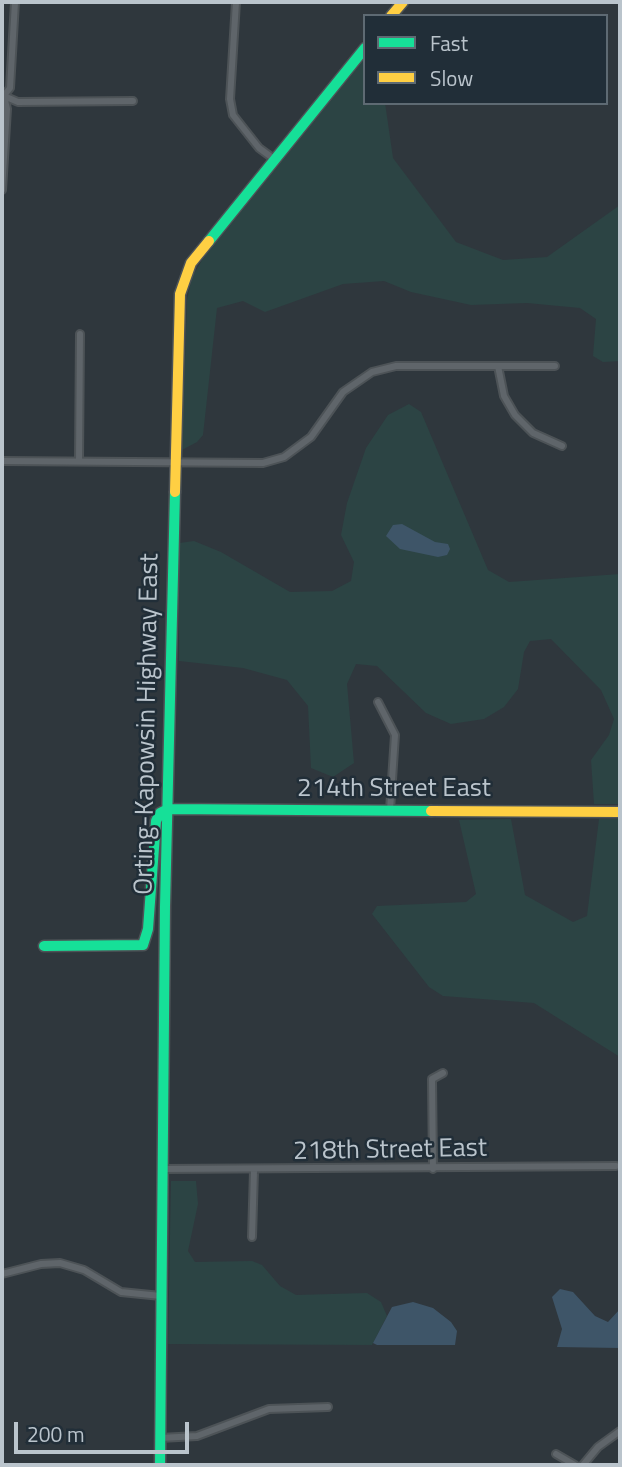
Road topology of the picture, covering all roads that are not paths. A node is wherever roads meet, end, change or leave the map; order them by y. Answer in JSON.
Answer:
{"nodes":[{"id":1,"x":15,"y":2,"type":"edge"},
{"id":2,"x":236,"y":2,"type":"edge"},
{"id":3,"x":363,"y":50,"type":"edge"},
{"id":4,"x":3,"y":97,"type":"edge"},
{"id":5,"x":133,"y":101,"type":"dead end"},
{"id":6,"x":274,"y":159,"type":"junction"},
{"id":7,"x":2,"y":190,"type":"edge"},
{"id":8,"x":80,"y":334,"type":"dead end"},
{"id":9,"x":498,"y":366,"type":"junction"},
{"id":10,"x":555,"y":366,"type":"dead end"},
{"id":11,"x":562,"y":446,"type":"dead end"},
{"id":12,"x":2,"y":461,"type":"edge"},
{"id":13,"x":79,"y":461,"type":"junction"},
{"id":14,"x":174,"y":462,"type":"junction"},
{"id":15,"x":378,"y":702,"type":"dead end"},
{"id":16,"x":168,"y":809,"type":"junction"},
{"id":17,"x":390,"y":810,"type":"junction"},
{"id":18,"x":620,"y":812,"type":"edge"},
{"id":19,"x":44,"y":946,"type":"dead end"},
{"id":20,"x":443,"y":1073,"type":"dead end"},
{"id":21,"x":617,"y":1166,"type":"dead end"},
{"id":22,"x":163,"y":1169,"type":"junction"},
{"id":23,"x":433,"y":1169,"type":"junction"},
{"id":24,"x":254,"y":1171,"type":"junction"},
{"id":25,"x":252,"y":1237,"type":"dead end"},
{"id":26,"x":2,"y":1274,"type":"edge"},
{"id":27,"x":161,"y":1296,"type":"junction"},
{"id":28,"x":328,"y":1407,"type":"dead end"},
{"id":29,"x":620,"y":1431,"type":"edge"},
{"id":30,"x":160,"y":1438,"type":"junction"},
{"id":31,"x":556,"y":1454,"type":"dead end"},
{"id":32,"x":160,"y":1465,"type":"edge"},
{"id":33,"x":575,"y":1465,"type":"edge"},
{"id":34,"x":583,"y":1465,"type":"edge"}],
"edges":[{"from":1,"to":4,"type":"street"},
{"from":2,"to":6,"type":"street"},
{"from":3,"to":6,"type":"main road","name":"Orting-Kapowsin Highway East"},
{"from":4,"to":5,"type":"street"},
{"from":4,"to":7,"type":"street"},
{"from":6,"to":14,"type":"main road","name":"Orting-Kapowsin Highway East"},
{"from":8,"to":13,"type":"street"},
{"from":9,"to":10,"type":"street"},
{"from":9,"to":11,"type":"street"},
{"from":9,"to":14,"type":"street"},
{"from":12,"to":13,"type":"street"},
{"from":13,"to":14,"type":"street"},
{"from":14,"to":16,"type":"main road","name":"Orting-Kapowsin Highway East"},
{"from":15,"to":17,"type":"street"},
{"from":16,"to":17,"type":"main road","name":"214th Street East"},
{"from":16,"to":19,"type":"main road"},
{"from":16,"to":22,"type":"main road","name":"Orting-Kapowsin Highway East"},
{"from":17,"to":18,"type":"main road","name":"214th Street East"},
{"from":20,"to":23,"type":"street"},
{"from":21,"to":23,"type":"street","name":"218th Street East"},
{"from":22,"to":24,"type":"street","name":"218th Street East"},
{"from":22,"to":27,"type":"main road","name":"Orting-Kapowsin Highway East"},
{"from":23,"to":24,"type":"street","name":"218th Street East"},
{"from":24,"to":25,"type":"street"},
{"from":26,"to":27,"type":"street"},
{"from":27,"to":30,"type":"main road","name":"Orting-Kapowsin Highway East"},
{"from":28,"to":30,"type":"street"},
{"from":29,"to":34,"type":"street"},
{"from":30,"to":32,"type":"main road","name":"Orting-Kapowsin Highway East"},
{"from":31,"to":33,"type":"street"}]}
